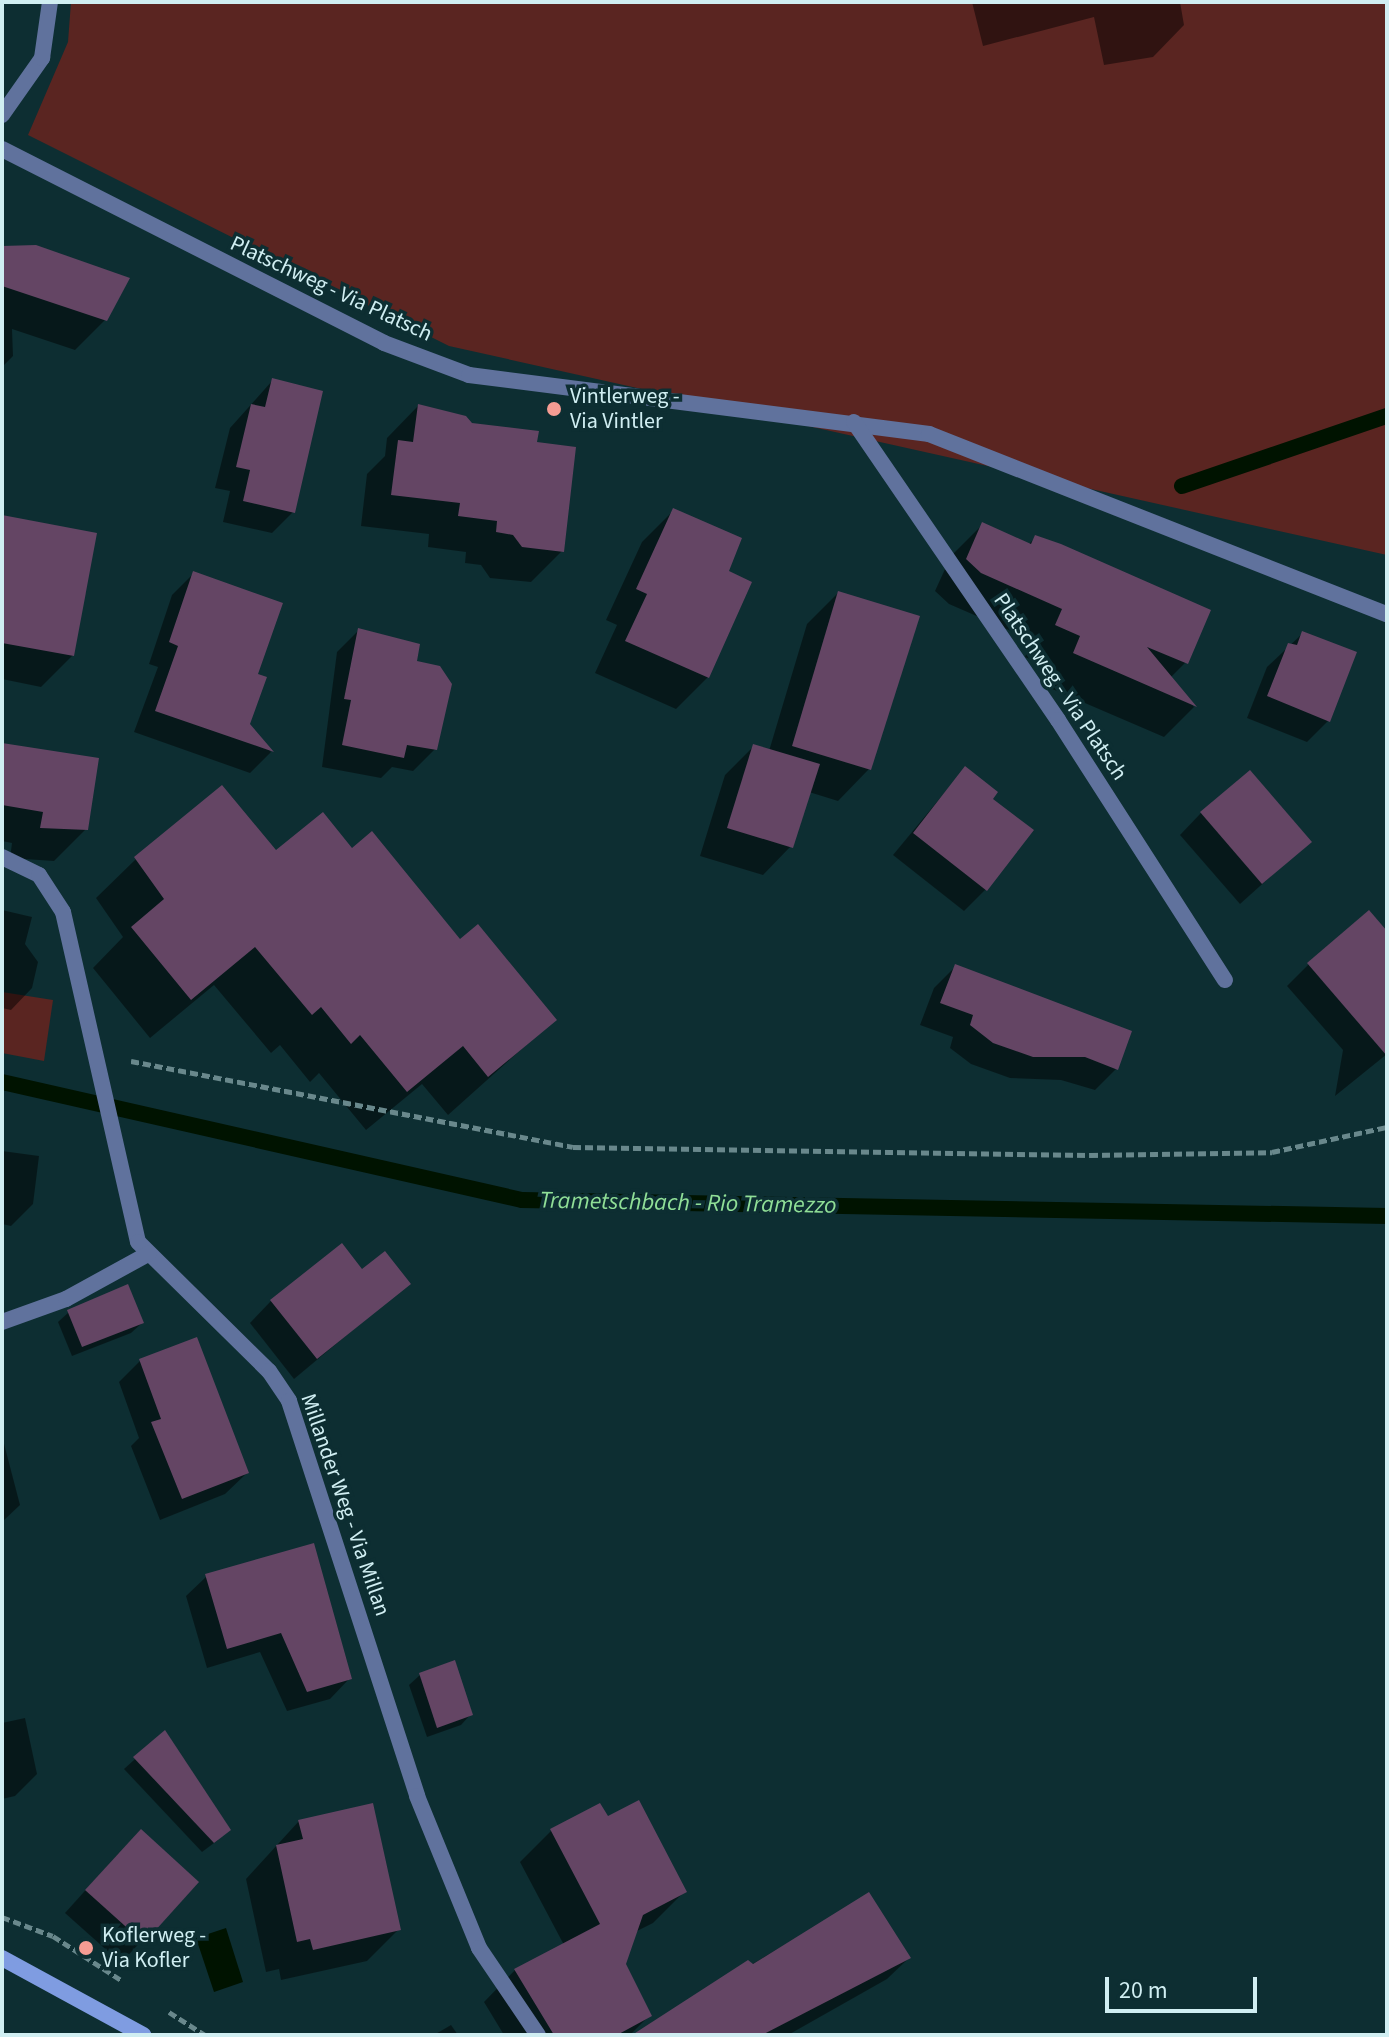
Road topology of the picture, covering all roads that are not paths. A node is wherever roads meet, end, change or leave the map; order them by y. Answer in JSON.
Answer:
{"nodes":[{"id":1,"x":50,"y":2,"type":"edge"},
{"id":2,"x":2,"y":115,"type":"edge"},
{"id":3,"x":2,"y":149,"type":"edge"},
{"id":4,"x":854,"y":422,"type":"junction"},
{"id":5,"x":1387,"y":614,"type":"edge"},
{"id":6,"x":2,"y":857,"type":"edge"},
{"id":7,"x":1225,"y":980,"type":"dead end"},
{"id":8,"x":148,"y":1254,"type":"junction"},
{"id":9,"x":2,"y":1322,"type":"edge"},
{"id":10,"x":2,"y":1958,"type":"edge"},
{"id":11,"x":143,"y":2035,"type":"edge"},
{"id":12,"x":538,"y":2035,"type":"edge"}],
"edges":[{"from":1,"to":2,"type":"street"},
{"from":3,"to":4,"type":"street","name":"Platschweg - Via Platsch"},
{"from":4,"to":5,"type":"street","name":"Platschweg - Via Platsch"},
{"from":4,"to":7,"type":"street","name":"Platschweg - Via Platsch"},
{"from":6,"to":8,"type":"street","name":"Millander Weg - Via Millan"},
{"from":8,"to":9,"type":"street"},
{"from":8,"to":12,"type":"street","name":"Millander Weg - Via Millan"},
{"from":10,"to":11,"type":"street"}]}
